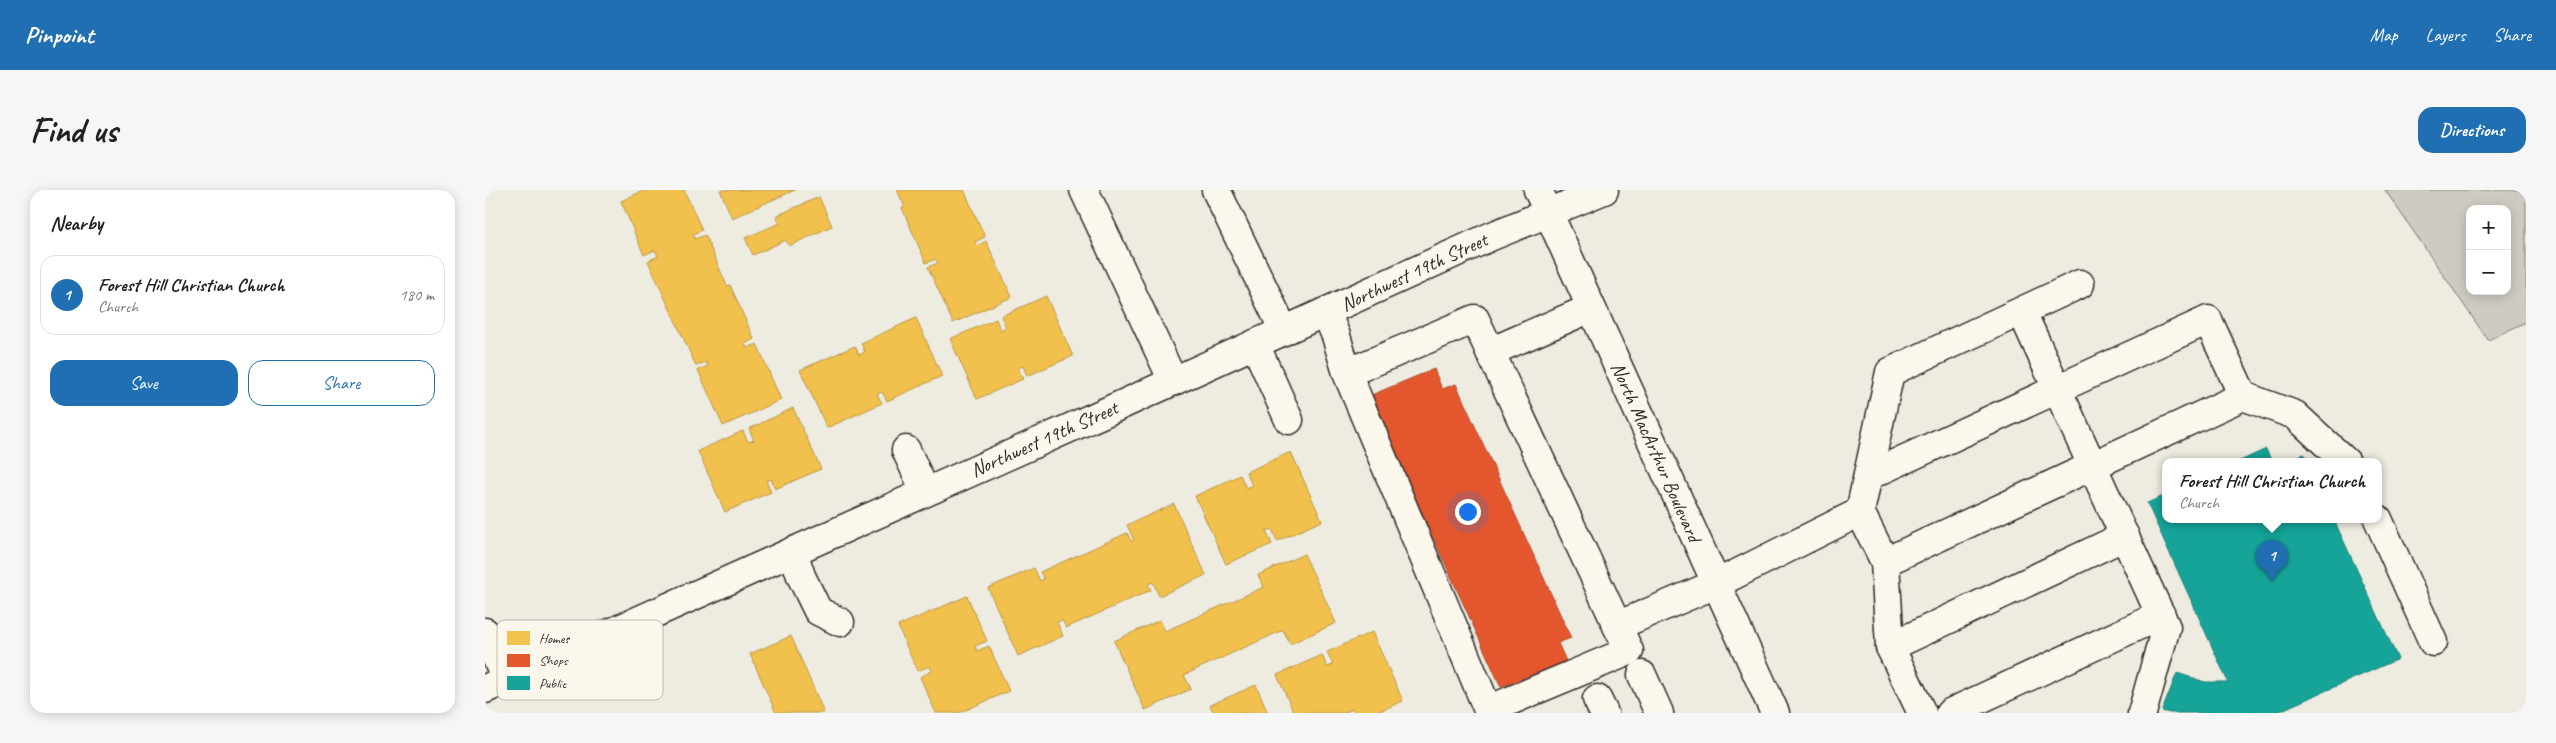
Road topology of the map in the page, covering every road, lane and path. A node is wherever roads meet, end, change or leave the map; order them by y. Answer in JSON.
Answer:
{"nodes":[{"id":1,"x":1085,"y":190,"type":"edge"},
{"id":2,"x":1216,"y":190,"type":"edge"},
{"id":3,"x":1605,"y":190,"type":"edge"},
{"id":4,"x":1543,"y":201,"type":"edge"},
{"id":5,"x":2080,"y":284,"type":"dead end"},
{"id":6,"x":1591,"y":308,"type":"junction"},
{"id":7,"x":1326,"y":312,"type":"junction"},
{"id":8,"x":2022,"y":312,"type":"junction"},
{"id":9,"x":1284,"y":331,"type":"junction"},
{"id":10,"x":1255,"y":344,"type":"junction"},
{"id":11,"x":1490,"y":352,"type":"junction"},
{"id":12,"x":1347,"y":373,"type":"junction"},
{"id":13,"x":1173,"y":381,"type":"junction"},
{"id":14,"x":2057,"y":389,"type":"junction"},
{"id":15,"x":2243,"y":396,"type":"junction"},
{"id":16,"x":1289,"y":420,"type":"dead end"},
{"id":17,"x":906,"y":450,"type":"dead end"},
{"id":18,"x":2342,"y":458,"type":"edge"},
{"id":19,"x":2093,"y":466,"type":"junction"},
{"id":20,"x":1868,"y":476,"type":"junction"},
{"id":21,"x":925,"y":491,"type":"junction"},
{"id":22,"x":1860,"y":512,"type":"junction"},
{"id":23,"x":2380,"y":523,"type":"edge"},
{"id":24,"x":2125,"y":536,"type":"junction"},
{"id":25,"x":793,"y":551,"type":"junction"},
{"id":26,"x":1885,"y":562,"type":"junction"},
{"id":27,"x":1716,"y":584,"type":"junction"},
{"id":28,"x":2161,"y":615,"type":"junction"},
{"id":29,"x":639,"y":620,"type":"edge"},
{"id":30,"x":840,"y":622,"type":"dead end"},
{"id":31,"x":1617,"y":626,"type":"junction"},
{"id":32,"x":485,"y":632,"type":"edge"},
{"id":33,"x":2433,"y":642,"type":"dead end"},
{"id":34,"x":1890,"y":647,"type":"junction"},
{"id":35,"x":1642,"y":675,"type":"dead end"},
{"id":36,"x":496,"y":684,"type":"edge"},
{"id":37,"x":1659,"y":713,"type":"edge"},
{"id":38,"x":1775,"y":713,"type":"edge"},
{"id":39,"x":1922,"y":713,"type":"edge"},
{"id":40,"x":1950,"y":713,"type":"edge"},
{"id":41,"x":2142,"y":713,"type":"edge"}],
"edges":[{"from":1,"to":13,"type":"street"},
{"from":2,"to":9,"type":"street"},
{"from":3,"to":4,"type":"street","name":"Northwest 19th Street"},
{"from":4,"to":6,"type":"street","name":"North MacArthur Boulevard"},
{"from":4,"to":7,"type":"street","name":"Northwest 19th Street"},
{"from":5,"to":8,"type":"street"},
{"from":6,"to":11,"type":"street"},
{"from":6,"to":27,"type":"street","name":"North MacArthur Boulevard"},
{"from":7,"to":9,"type":"street","name":"Northwest 19th Street"},
{"from":7,"to":12,"type":"street"},
{"from":8,"to":14,"type":"street"},
{"from":8,"to":20,"type":"street"},
{"from":9,"to":10,"type":"street","name":"Northwest 19th Street"},
{"from":10,"to":13,"type":"street","name":"Northwest 19th Street"},
{"from":10,"to":16,"type":"street"},
{"from":11,"to":12,"type":"street"},
{"from":11,"to":31,"type":"street"},
{"from":12,"to":31,"type":"street"},
{"from":13,"to":21,"type":"street","name":"Northwest 19th Street"},
{"from":14,"to":15,"type":"street"},
{"from":14,"to":19,"type":"street"},
{"from":14,"to":20,"type":"street"},
{"from":15,"to":18,"type":"street"},
{"from":15,"to":19,"type":"street"},
{"from":17,"to":21,"type":"street"},
{"from":19,"to":24,"type":"street"},
{"from":19,"to":26,"type":"street"},
{"from":20,"to":22,"type":"street"},
{"from":21,"to":25,"type":"street","name":"Northwest 19th Street"},
{"from":22,"to":26,"type":"street"},
{"from":22,"to":27,"type":"street"},
{"from":23,"to":33,"type":"street"},
{"from":24,"to":28,"type":"street"},
{"from":24,"to":34,"type":"street"},
{"from":25,"to":29,"type":"street","name":"Northwest 19th Street"},
{"from":25,"to":30,"type":"street"},
{"from":26,"to":34,"type":"street"},
{"from":27,"to":31,"type":"street"},
{"from":27,"to":38,"type":"street","name":"North MacArthur Boulevard"},
{"from":28,"to":40,"type":"street"},
{"from":28,"to":41,"type":"street"},
{"from":32,"to":36,"type":"street"},
{"from":34,"to":39,"type":"street"},
{"from":35,"to":37,"type":"street"}]}
